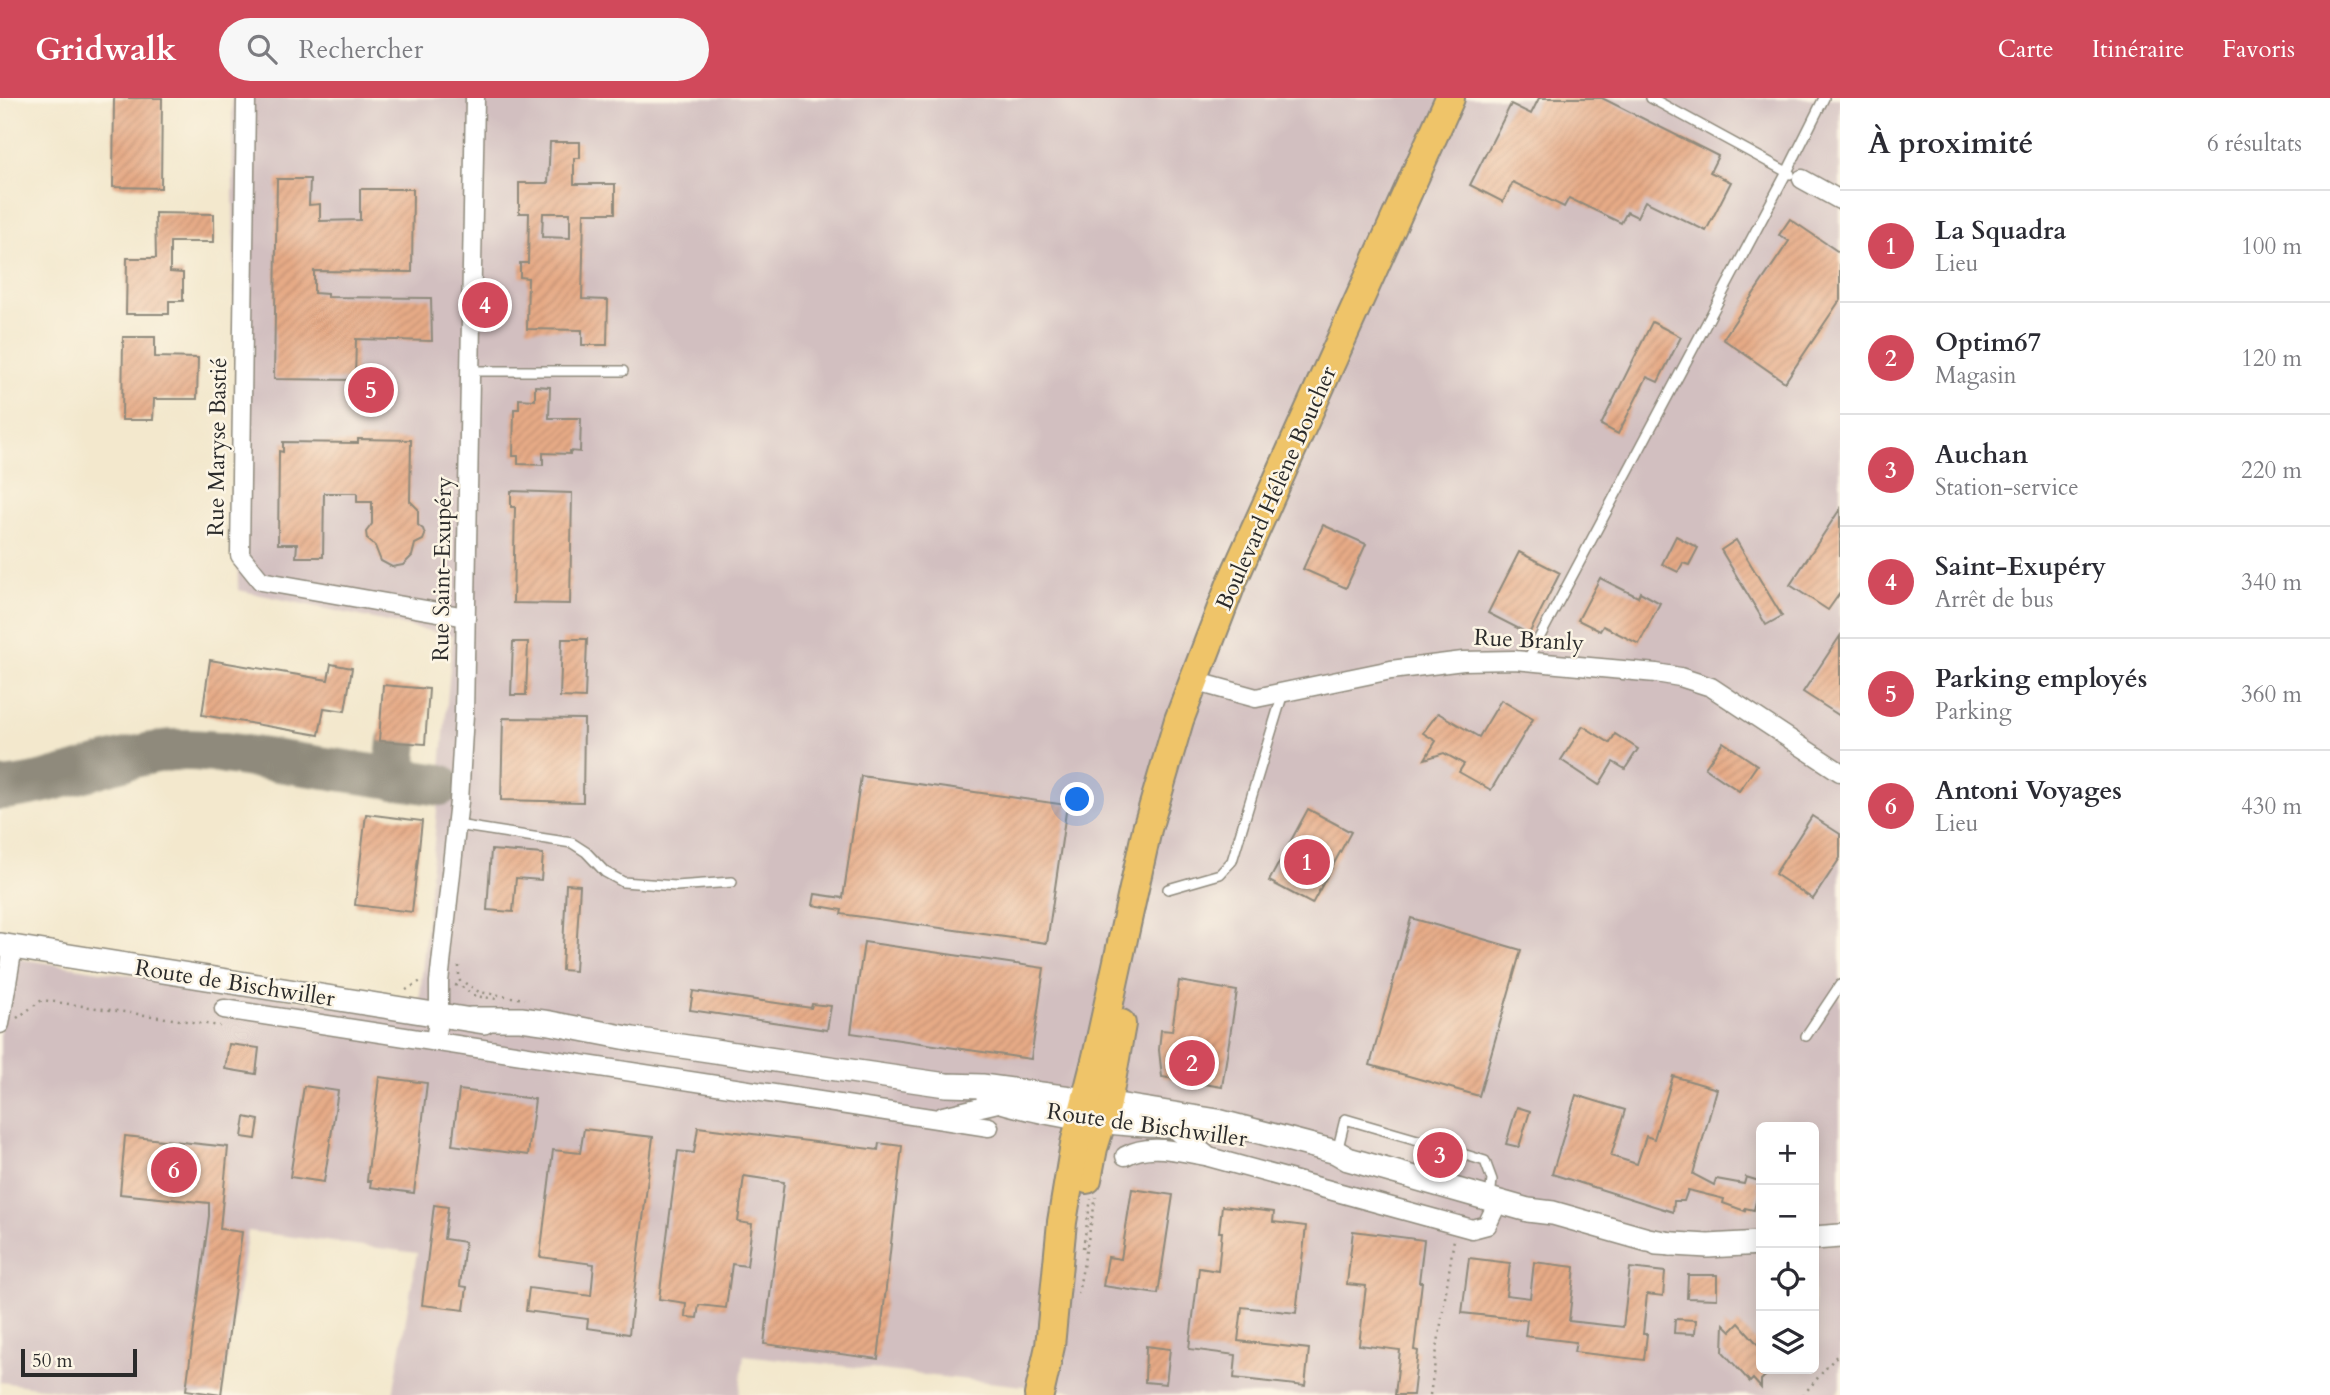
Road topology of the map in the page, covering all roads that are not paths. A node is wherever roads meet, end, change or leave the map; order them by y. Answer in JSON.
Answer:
{"nodes":[{"id":1,"x":246,"y":98,"type":"edge"},
{"id":2,"x":475,"y":98,"type":"edge"},
{"id":3,"x":1450,"y":98,"type":"edge"},
{"id":4,"x":1651,"y":98,"type":"edge"},
{"id":5,"x":1824,"y":98,"type":"edge"},
{"id":6,"x":1794,"y":176,"type":"junction"},
{"id":7,"x":1840,"y":200,"type":"edge"},
{"id":8,"x":470,"y":371,"type":"junction"},
{"id":9,"x":623,"y":371,"type":"dead end"},
{"id":10,"x":466,"y":617,"type":"junction"},
{"id":11,"x":1527,"y":661,"type":"junction"},
{"id":12,"x":1194,"y":681,"type":"junction"},
{"id":13,"x":1283,"y":693,"type":"junction"},
{"id":14,"x":1840,"y":772,"type":"edge"},
{"id":15,"x":457,"y":825,"type":"junction"},
{"id":16,"x":732,"y":882,"type":"dead end"},
{"id":17,"x":1168,"y":889,"type":"dead end"},
{"id":18,"x":6,"y":946,"type":"edge"},
{"id":19,"x":1840,"y":985,"type":"edge"},
{"id":20,"x":223,"y":1009,"type":"road end"},
{"id":21,"x":439,"y":1015,"type":"junction"},
{"id":22,"x":6,"y":1023,"type":"edge"},
{"id":23,"x":1806,"y":1036,"type":"dead end"},
{"id":24,"x":435,"y":1040,"type":"junction"},
{"id":25,"x":946,"y":1085,"type":"junction"},
{"id":26,"x":1002,"y":1102,"type":"junction"},
{"id":27,"x":1094,"y":1110,"type":"junction"},
{"id":28,"x":936,"y":1118,"type":"junction"},
{"id":29,"x":1171,"y":1126,"type":"junction"},
{"id":30,"x":989,"y":1127,"type":"dead end"},
{"id":31,"x":1428,"y":1143,"type":"dead end"},
{"id":32,"x":1455,"y":1152,"type":"dead end"},
{"id":33,"x":1125,"y":1156,"type":"dead end"},
{"id":34,"x":1209,"y":1157,"type":"junction"},
{"id":35,"x":1341,"y":1157,"type":"junction"},
{"id":36,"x":1494,"y":1200,"type":"junction"},
{"id":37,"x":1840,"y":1236,"type":"edge"},
{"id":38,"x":1819,"y":1238,"type":"edge"},
{"id":39,"x":1756,"y":1243,"type":"edge"},
{"id":40,"x":1039,"y":1395,"type":"edge"}],
"edges":[{"from":1,"to":10,"type":"street","name":"Rue Maryse Bastié"},
{"from":2,"to":8,"type":"street","name":"Rue Saint-Exupéry"},
{"from":3,"to":12,"type":"main road","name":"Boulevard Hélène Boucher"},
{"from":4,"to":6,"type":"lane"},
{"from":5,"to":6,"type":"lane"},
{"from":6,"to":7,"type":"street"},
{"from":6,"to":11,"type":"lane"},
{"from":8,"to":9,"type":"lane"},
{"from":8,"to":10,"type":"street","name":"Rue Saint-Exupéry"},
{"from":10,"to":15,"type":"street","name":"Rue Saint-Exupéry"},
{"from":11,"to":13,"type":"street","name":"Rue Branly"},
{"from":11,"to":14,"type":"street","name":"Rue Branly"},
{"from":12,"to":13,"type":"street","name":"Rue Branly"},
{"from":12,"to":27,"type":"main road","name":"Boulevard Hélène Boucher"},
{"from":13,"to":17,"type":"lane"},
{"from":15,"to":16,"type":"lane"},
{"from":15,"to":21,"type":"street","name":"Rue Saint-Exupéry"},
{"from":18,"to":21,"type":"street","name":"Route de Bischwiller"},
{"from":18,"to":22,"type":"street"},
{"from":19,"to":23,"type":"lane"},
{"from":20,"to":24,"type":"street"},
{"from":21,"to":24,"type":"street","name":"Rue Saint-Exupéry"},
{"from":21,"to":25,"type":"street","name":"Route de Bischwiller"},
{"from":24,"to":28,"type":"street"},
{"from":25,"to":26,"type":"street","name":"Route de Bischwiller"},
{"from":25,"to":27,"type":"street","name":"Route de Bischwiller"},
{"from":26,"to":27,"type":"street","name":"Route de Bischwiller"},
{"from":26,"to":28,"type":"street"},
{"from":27,"to":29,"type":"street","name":"Route de Bischwiller"},
{"from":27,"to":35,"type":"street","name":"Route de Bischwiller"},
{"from":27,"to":40,"type":"main road","name":"Boulevard Hélène Boucher"},
{"from":28,"to":30,"type":"street"},
{"from":29,"to":34,"type":"street"},
{"from":29,"to":35,"type":"street","name":"Route de Bischwiller"},
{"from":31,"to":35,"type":"lane"},
{"from":32,"to":36,"type":"lane"},
{"from":33,"to":34,"type":"street","name":"Route de Bischwiller"},
{"from":34,"to":36,"type":"street","name":"Route de Bischwiller"},
{"from":35,"to":36,"type":"street","name":"Route de Bischwiller"},
{"from":36,"to":39,"type":"street","name":"Route de Bischwiller"},
{"from":37,"to":38,"type":"street"}]}
